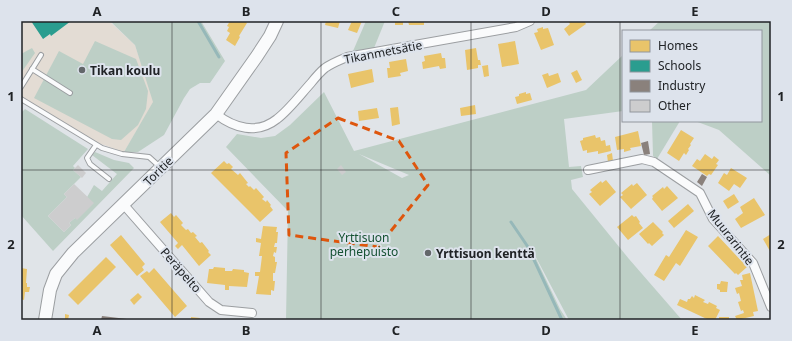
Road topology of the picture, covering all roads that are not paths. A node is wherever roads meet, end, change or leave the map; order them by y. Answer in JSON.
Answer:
{"nodes":[{"id":1,"x":277,"y":21,"type":"edge"},
{"id":2,"x":530,"y":21,"type":"edge"},
{"id":3,"x":41,"y":55,"type":"dead end"},
{"id":4,"x":32,"y":69,"type":"junction"},
{"id":5,"x":21,"y":87,"type":"edge"},
{"id":6,"x":70,"y":93,"type":"dead end"},
{"id":7,"x":21,"y":99,"type":"edge"},
{"id":8,"x":216,"y":114,"type":"junction"},
{"id":9,"x":96,"y":145,"type":"junction"},
{"id":10,"x":161,"y":168,"type":"junction"},
{"id":11,"x":588,"y":170,"type":"dead end"},
{"id":12,"x":109,"y":179,"type":"dead end"},
{"id":13,"x":124,"y":204,"type":"junction"},
{"id":14,"x":771,"y":307,"type":"edge"},
{"id":15,"x":252,"y":313,"type":"dead end"},
{"id":16,"x":45,"y":320,"type":"edge"}],
"edges":[{"from":1,"to":8,"type":"street","name":"Toritie"},
{"from":2,"to":8,"type":"street","name":"Tikanmetsätie"},
{"from":3,"to":4,"type":"lane"},
{"from":4,"to":5,"type":"lane"},
{"from":4,"to":6,"type":"lane"},
{"from":7,"to":9,"type":"lane"},
{"from":8,"to":10,"type":"street","name":"Toritie"},
{"from":9,"to":10,"type":"lane"},
{"from":9,"to":12,"type":"lane"},
{"from":10,"to":13,"type":"street","name":"Toritie"},
{"from":11,"to":14,"type":"street","name":"Muurarintie"},
{"from":13,"to":15,"type":"street","name":"Peräpelto"},
{"from":13,"to":16,"type":"street","name":"Toritie"}]}
